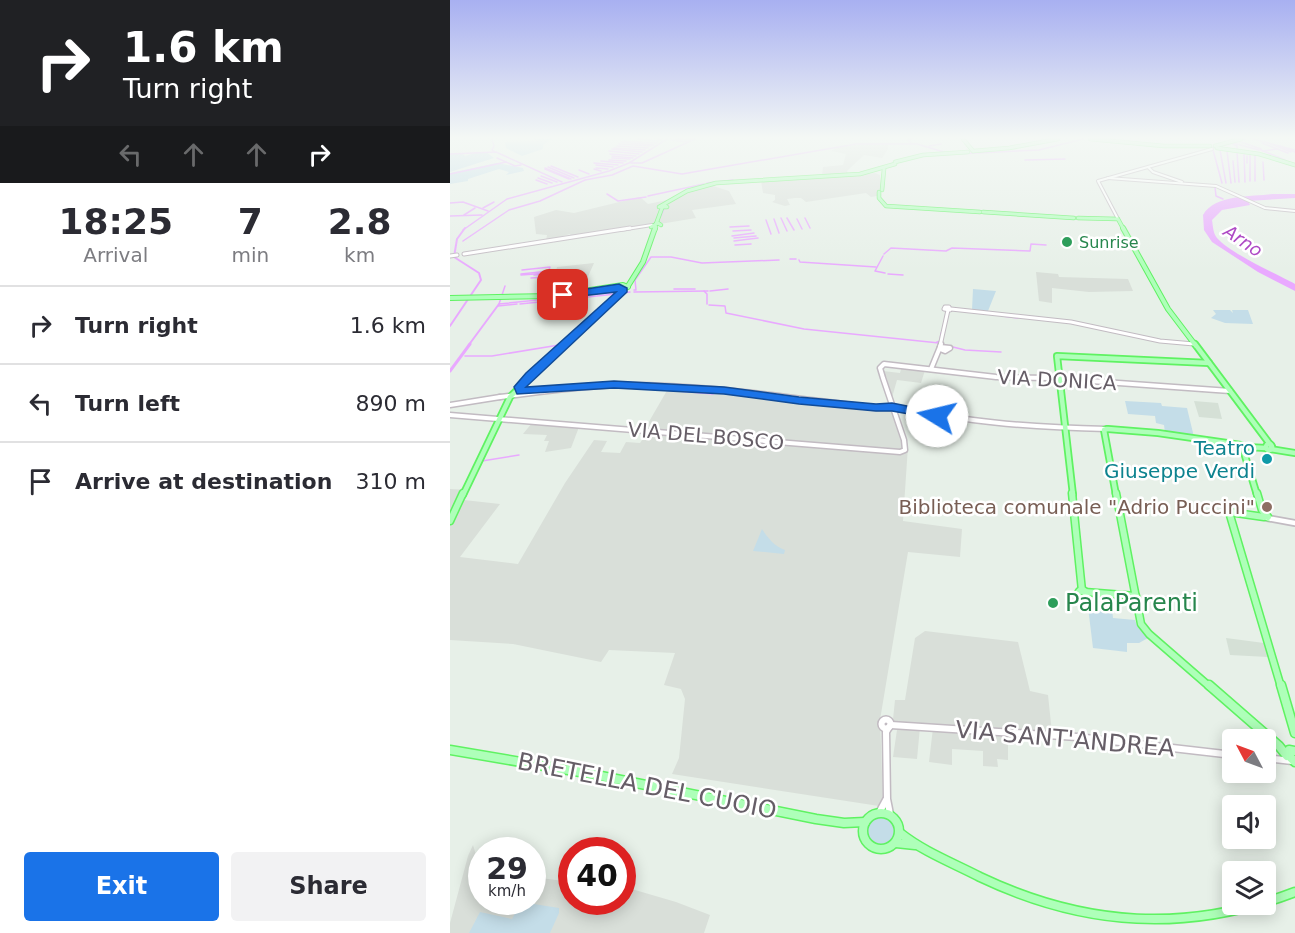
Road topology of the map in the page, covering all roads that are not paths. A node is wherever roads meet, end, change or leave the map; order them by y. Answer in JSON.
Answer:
{"nodes":[{"id":1,"x":723,"y":183,"type":"edge"},
{"id":2,"x":880,"y":183,"type":"edge"},
{"id":3,"x":1098,"y":183,"type":"edge"},
{"id":4,"x":1169,"y":183,"type":"edge"},
{"id":5,"x":1185,"y":183,"type":"edge"},
{"id":6,"x":1188,"y":184,"type":"junction"},
{"id":7,"x":889,"y":206,"type":"joint"},
{"id":8,"x":945,"y":209,"type":"joint"},
{"id":9,"x":1295,"y":211,"type":"edge"},
{"id":10,"x":1118,"y":219,"type":"junction"},
{"id":11,"x":655,"y":226,"type":"junction"},
{"id":12,"x":464,"y":254,"type":"dead end"},
{"id":13,"x":457,"y":255,"type":"dead end"},
{"id":14,"x":450,"y":256,"type":"edge"},
{"id":15,"x":630,"y":281,"type":"joint"},
{"id":16,"x":610,"y":288,"type":"joint"},
{"id":17,"x":621,"y":289,"type":"junction"},
{"id":18,"x":520,"y":297,"type":"joint"},
{"id":19,"x":453,"y":298,"type":"edge"},
{"id":20,"x":1164,"y":303,"type":"joint"},
{"id":21,"x":1194,"y":344,"type":"junction"},
{"id":22,"x":941,"y":346,"type":"junction"},
{"id":23,"x":938,"y":354,"type":"junction"},
{"id":24,"x":1209,"y":363,"type":"junction"},
{"id":25,"x":932,"y":369,"type":"junction"},
{"id":26,"x":529,"y":376,"type":"joint"},
{"id":27,"x":1059,"y":379,"type":"junction"},
{"id":28,"x":519,"y":387,"type":"junction"},
{"id":29,"x":1230,"y":391,"type":"junction"},
{"id":30,"x":527,"y":392,"type":"junction"},
{"id":31,"x":512,"y":395,"type":"junction"},
{"id":32,"x":500,"y":397,"type":"junction"},
{"id":33,"x":888,"y":398,"type":"junction"},
{"id":34,"x":507,"y":402,"type":"junction"},
{"id":35,"x":450,"y":405,"type":"edge"},
{"id":36,"x":895,"y":407,"type":"junction"},
{"id":37,"x":877,"y":408,"type":"junction"},
{"id":38,"x":907,"y":411,"type":"junction"},
{"id":39,"x":450,"y":415,"type":"edge"},
{"id":40,"x":897,"y":418,"type":"junction"},
{"id":41,"x":499,"y":419,"type":"junction"},
{"id":42,"x":513,"y":420,"type":"junction"},
{"id":43,"x":1065,"y":427,"type":"junction"},
{"id":44,"x":1107,"y":429,"type":"junction"},
{"id":45,"x":489,"y":441,"type":"joint"},
{"id":46,"x":1244,"y":446,"type":"junction"},
{"id":47,"x":1270,"y":448,"type":"junction"},
{"id":48,"x":1295,"y":453,"type":"edge"},
{"id":49,"x":1265,"y":517,"type":"junction"},
{"id":50,"x":450,"y":521,"type":"edge"},
{"id":51,"x":1295,"y":523,"type":"edge"},
{"id":52,"x":1077,"y":538,"type":"joint"},
{"id":53,"x":1084,"y":593,"type":"joint"},
{"id":54,"x":1136,"y":598,"type":"junction"},
{"id":55,"x":1295,"y":733,"type":"edge"},
{"id":56,"x":450,"y":750,"type":"edge"},
{"id":57,"x":1222,"y":754,"type":"edge"},
{"id":58,"x":1291,"y":755,"type":"edge"},
{"id":59,"x":1276,"y":757,"type":"edge"},
{"id":60,"x":886,"y":799,"type":"junction"},
{"id":61,"x":879,"y":813,"type":"junction"},
{"id":62,"x":890,"y":814,"type":"junction"},
{"id":63,"x":865,"y":822,"type":"junction"},
{"id":64,"x":844,"y":823,"type":"junction"},
{"id":65,"x":863,"y":832,"type":"junction"},
{"id":66,"x":900,"y":833,"type":"junction"},
{"id":67,"x":896,"y":843,"type":"junction"},
{"id":68,"x":915,"y":844,"type":"junction"},
{"id":69,"x":1295,"y":892,"type":"edge"},
{"id":70,"x":1215,"y":924,"type":"dead end"},
{"id":71,"x":1158,"y":929,"type":"dead end"}],
"edges":[{"from":1,"to":11,"type":"main road"},
{"from":2,"to":7,"type":"main road"},
{"from":3,"to":10,"type":"street"},
{"from":4,"to":6,"type":"street"},
{"from":5,"to":6,"type":"street"},
{"from":6,"to":9,"type":"street"},
{"from":7,"to":8,"type":"main road"},
{"from":8,"to":10,"type":"main road"},
{"from":10,"to":20,"type":"main road"},
{"from":11,"to":12,"type":"street"},
{"from":11,"to":15,"type":"main road"},
{"from":13,"to":14,"type":"street"},
{"from":15,"to":17,"type":"main road"},
{"from":16,"to":17,"type":"main road"},
{"from":16,"to":18,"type":"main road"},
{"from":17,"to":26,"type":"main road"},
{"from":18,"to":19,"type":"main road"},
{"from":20,"to":21,"type":"main road"},
{"from":21,"to":22,"type":"street"},
{"from":21,"to":24,"type":"main road"},
{"from":22,"to":23,"type":"street"},
{"from":22,"to":23,"type":"street"},
{"from":23,"to":25,"type":"street"},
{"from":24,"to":27,"type":"main road"},
{"from":24,"to":29,"type":"main road"},
{"from":25,"to":27,"type":"street","name":"VIA DONICA"},
{"from":25,"to":33,"type":"street","name":"VIA DONICA"},
{"from":26,"to":28,"type":"main road"},
{"from":27,"to":29,"type":"street","name":"VIA DONICA"},
{"from":27,"to":43,"type":"main road"},
{"from":28,"to":30,"type":"street"},
{"from":28,"to":31,"type":"main road"},
{"from":28,"to":31,"type":"street"},
{"from":29,"to":47,"type":"main road"},
{"from":30,"to":31,"type":"street"},
{"from":30,"to":37,"type":"street"},
{"from":31,"to":32,"type":"street"},
{"from":31,"to":34,"type":"main road"},
{"from":31,"to":41,"type":"main road"},
{"from":32,"to":34,"type":"street"},
{"from":32,"to":35,"type":"street"},
{"from":33,"to":36,"type":"street"},
{"from":33,"to":37,"type":"street"},
{"from":34,"to":41,"type":"main road"},
{"from":36,"to":37,"type":"street"},
{"from":36,"to":38,"type":"street"},
{"from":36,"to":40,"type":"street"},
{"from":37,"to":40,"type":"street"},
{"from":38,"to":40,"type":"street"},
{"from":38,"to":43,"type":"street"},
{"from":39,"to":41,"type":"street","name":"VIA DEL BOSCO"},
{"from":40,"to":42,"type":"street","name":"VIA DEL BOSCO"},
{"from":41,"to":42,"type":"street","name":"VIA DEL BOSCO"},
{"from":41,"to":42,"type":"street","name":"VIA DEL BOSCO"},
{"from":41,"to":45,"type":"main road"},
{"from":43,"to":44,"type":"street"},
{"from":43,"to":52,"type":"main road"},
{"from":44,"to":46,"type":"main road"},
{"from":44,"to":54,"type":"main road"},
{"from":45,"to":50,"type":"main road"},
{"from":46,"to":47,"type":"main road"},
{"from":46,"to":49,"type":"main road"},
{"from":47,"to":48,"type":"main road"},
{"from":49,"to":51,"type":"street"},
{"from":49,"to":55,"type":"main road"},
{"from":52,"to":53,"type":"main road"},
{"from":53,"to":54,"type":"main road"},
{"from":54,"to":58,"type":"main road"},
{"from":56,"to":64,"type":"main road","name":"BRETELLA DEL CUOIO"},
{"from":57,"to":60,"type":"street","name":"VIA SANT'ANDREA"},
{"from":58,"to":59,"type":"street"},
{"from":60,"to":61,"type":"street"},
{"from":60,"to":62,"type":"street"},
{"from":61,"to":62,"type":"main road"},
{"from":61,"to":63,"type":"main road"},
{"from":62,"to":66,"type":"main road","name":"BRETELLA DEL CUOIO"},
{"from":63,"to":64,"type":"main road","name":"BRETELLA DEL CUOIO"},
{"from":63,"to":65,"type":"main road"},
{"from":64,"to":65,"type":"main road","name":"BRETELLA DEL CUOIO"},
{"from":65,"to":67,"type":"main road","name":"BRETELLA DEL CUOIO"},
{"from":66,"to":67,"type":"main road"},
{"from":66,"to":68,"type":"main road","name":"BRETELLA DEL CUOIO"},
{"from":67,"to":68,"type":"main road","name":"BRETELLA DEL CUOIO"},
{"from":68,"to":71,"type":"main road","name":"BRETELLA DEL CUOIO"},
{"from":69,"to":70,"type":"main road"}]}
